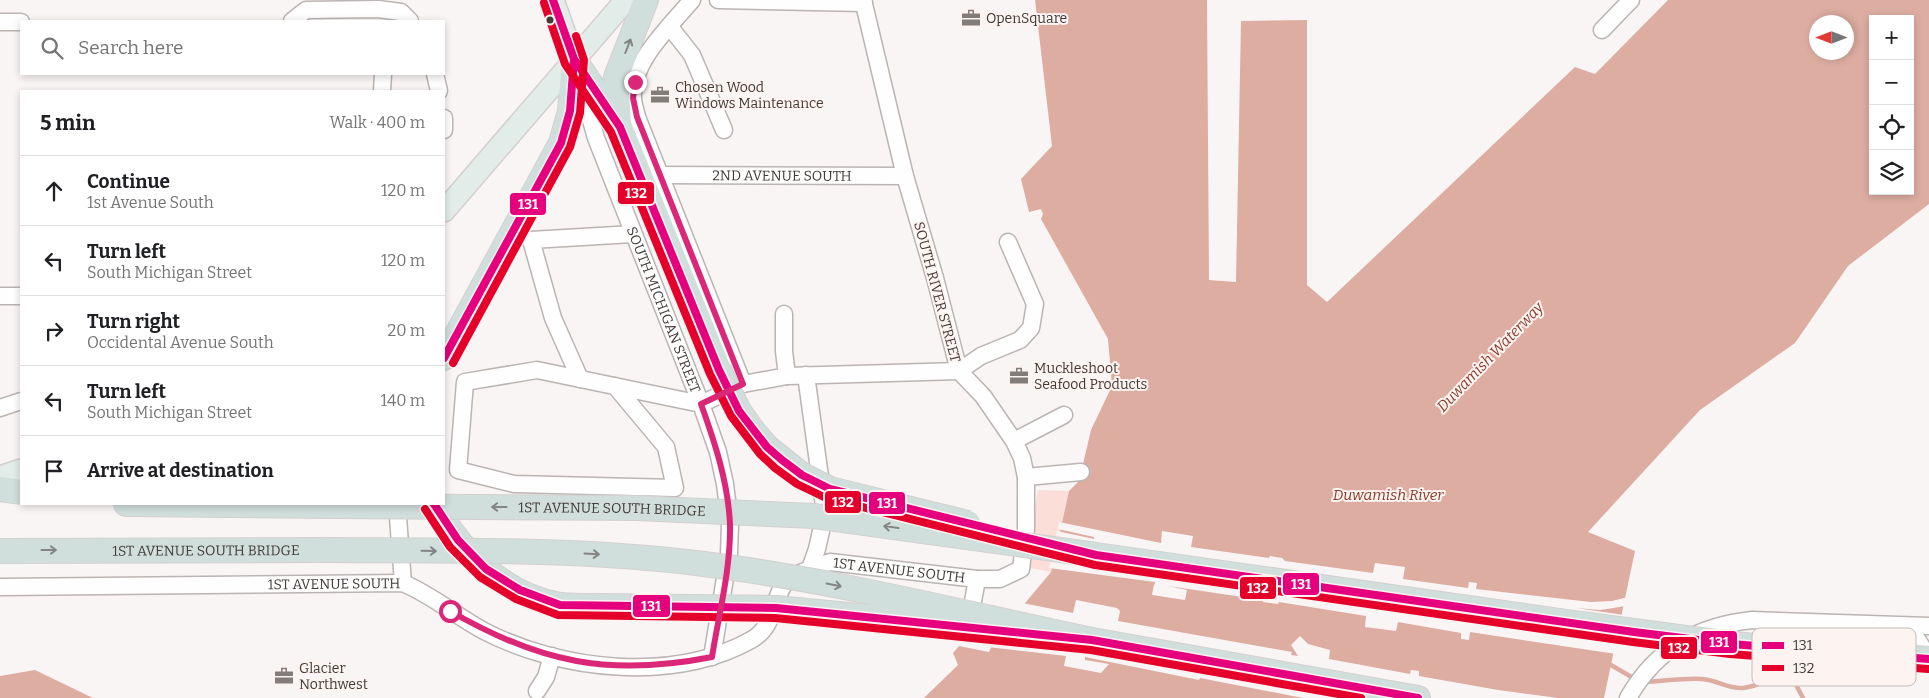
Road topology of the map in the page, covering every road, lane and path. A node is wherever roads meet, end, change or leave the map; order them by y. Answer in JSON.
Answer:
{"nodes":[{"id":1,"x":553,"y":0,"type":"edge"},
{"id":2,"x":626,"y":0,"type":"edge"},
{"id":3,"x":646,"y":0,"type":"edge"},
{"id":4,"x":692,"y":0,"type":"edge"},
{"id":5,"x":718,"y":0,"type":"edge"},
{"id":6,"x":1631,"y":0,"type":"edge"},
{"id":7,"x":864,"y":2,"type":"edge"},
{"id":8,"x":293,"y":20,"type":"edge"},
{"id":9,"x":409,"y":20,"type":"edge"},
{"id":10,"x":0,"y":22,"type":"edge"},
{"id":11,"x":20,"y":22,"type":"edge"},
{"id":12,"x":670,"y":27,"type":"junction"},
{"id":13,"x":1602,"y":30,"type":"dead end"},
{"id":14,"x":574,"y":59,"type":"junction"},
{"id":15,"x":382,"y":75,"type":"edge"},
{"id":16,"x":435,"y":75,"type":"edge"},
{"id":17,"x":382,"y":90,"type":"edge"},
{"id":18,"x":439,"y":90,"type":"edge"},
{"id":19,"x":620,"y":128,"type":"junction"},
{"id":20,"x":724,"y":130,"type":"dead end"},
{"id":21,"x":661,"y":175,"type":"junction"},
{"id":22,"x":905,"y":176,"type":"junction"},
{"id":23,"x":445,"y":210,"type":"edge"},
{"id":24,"x":633,"y":234,"type":"junction"},
{"id":25,"x":1008,"y":242,"type":"dead end"},
{"id":26,"x":0,"y":296,"type":"edge"},
{"id":27,"x":20,"y":296,"type":"edge"},
{"id":28,"x":784,"y":314,"type":"dead end"},
{"id":29,"x":445,"y":356,"type":"edge"},
{"id":30,"x":959,"y":371,"type":"junction"},
{"id":31,"x":806,"y":375,"type":"junction"},
{"id":32,"x":787,"y":376,"type":"junction"},
{"id":33,"x":580,"y":379,"type":"junction"},
{"id":34,"x":743,"y":384,"type":"junction"},
{"id":35,"x":615,"y":386,"type":"junction"},
{"id":36,"x":20,"y":401,"type":"edge"},
{"id":37,"x":701,"y":404,"type":"junction"},
{"id":38,"x":0,"y":408,"type":"edge"},
{"id":39,"x":1064,"y":415,"type":"dead end"},
{"id":40,"x":1014,"y":441,"type":"junction"},
{"id":41,"x":20,"y":470,"type":"edge"},
{"id":42,"x":1081,"y":472,"type":"dead end"},
{"id":43,"x":0,"y":477,"type":"edge"},
{"id":44,"x":1026,"y":478,"type":"junction"},
{"id":45,"x":0,"y":489,"type":"edge"},
{"id":46,"x":20,"y":492,"type":"edge"},
{"id":47,"x":231,"y":505,"type":"edge"},
{"id":48,"x":396,"y":505,"type":"edge"},
{"id":49,"x":435,"y":505,"type":"edge"},
{"id":50,"x":0,"y":550,"type":"edge"},
{"id":51,"x":1096,"y":555,"type":"junction"},
{"id":52,"x":810,"y":569,"type":"junction"},
{"id":53,"x":1021,"y":569,"type":"joint"},
{"id":54,"x":976,"y":579,"type":"junction"},
{"id":55,"x":403,"y":582,"type":"junction"},
{"id":56,"x":0,"y":587,"type":"edge"},
{"id":57,"x":972,"y":607,"type":"dead end"},
{"id":58,"x":1896,"y":626,"type":"junction"},
{"id":59,"x":1929,"y":626,"type":"edge"},
{"id":60,"x":1899,"y":628,"type":"edge"},
{"id":61,"x":1916,"y":638,"type":"edge"},
{"id":62,"x":1092,"y":640,"type":"junction"},
{"id":63,"x":1752,"y":645,"type":"edge"},
{"id":64,"x":552,"y":656,"type":"junction"},
{"id":65,"x":712,"y":657,"type":"junction"},
{"id":66,"x":1916,"y":657,"type":"edge"},
{"id":67,"x":1929,"y":658,"type":"edge"},
{"id":68,"x":537,"y":691,"type":"dead end"},
{"id":69,"x":1418,"y":698,"type":"edge"},
{"id":70,"x":1628,"y":698,"type":"edge"}],
"edges":[{"from":1,"to":14,"type":"main road","name":"SOUTH MICHIGAN STREET"},
{"from":2,"to":14,"type":"main road"},
{"from":19,"to":3,"type":"highway","one_way":true},
{"from":4,"to":12,"type":"street"},
{"from":5,"to":7,"type":"street"},
{"from":6,"to":13,"type":"street"},
{"from":7,"to":22,"type":"street","name":"SOUTH RIVER STREET"},
{"from":8,"to":9,"type":"street"},
{"from":10,"to":11,"type":"street"},
{"from":12,"to":20,"type":"street"},
{"from":12,"to":21,"type":"street"},
{"from":14,"to":19,"type":"highway"},
{"from":14,"to":23,"type":"main road"},
{"from":14,"to":24,"type":"street","name":"SOUTH MICHIGAN STREET"},
{"from":14,"to":29,"type":"highway"},
{"from":15,"to":17,"type":"street"},
{"from":16,"to":18,"type":"street"},
{"from":19,"to":51,"type":"highway","bridge":true},
{"from":21,"to":22,"type":"street","name":"2ND AVENUE SOUTH"},
{"from":21,"to":34,"type":"street"},
{"from":22,"to":30,"type":"street","name":"SOUTH RIVER STREET"},
{"from":24,"to":33,"type":"street"},
{"from":24,"to":37,"type":"street","name":"SOUTH MICHIGAN STREET"},
{"from":25,"to":30,"type":"street"},
{"from":26,"to":27,"type":"street"},
{"from":28,"to":32,"type":"street"},
{"from":30,"to":31,"type":"street"},
{"from":30,"to":40,"type":"street","name":"SOUTH RIVER STREET"},
{"from":31,"to":32,"type":"street"},
{"from":31,"to":52,"type":"street"},
{"from":32,"to":34,"type":"street"},
{"from":33,"to":35,"type":"street"},
{"from":33,"to":35,"type":"street"},
{"from":34,"to":37,"type":"street"},
{"from":35,"to":37,"type":"street"},
{"from":36,"to":38,"type":"street"},
{"from":37,"to":65,"type":"street","name":"SOUTH MICHIGAN STREET"},
{"from":39,"to":40,"type":"street"},
{"from":40,"to":44,"type":"street","name":"SOUTH RIVER STREET"},
{"from":41,"to":43,"type":"main road"},
{"from":42,"to":44,"type":"street"},
{"from":44,"to":53,"type":"street","name":"SOUTH RIVER STREET"},
{"from":45,"to":46,"type":"highway"},
{"from":51,"to":47,"type":"highway","name":"1ST AVENUE SOUTH BRIDGE","one_way":true,"bridge":true},
{"from":48,"to":55,"type":"street"},
{"from":49,"to":62,"type":"highway","bridge":true},
{"from":50,"to":62,"type":"highway","name":"1ST AVENUE SOUTH BRIDGE","one_way":true,"bridge":true},
{"from":51,"to":63,"type":"highway","name":"1ST AVENUE SOUTH BRIDGE","bridge":true},
{"from":52,"to":54,"type":"street","name":"1ST AVENUE SOUTH"},
{"from":52,"to":65,"type":"street","name":"1ST AVENUE SOUTH"},
{"from":53,"to":54,"type":"street","name":"1ST AVENUE SOUTH"},
{"from":54,"to":57,"type":"street"},
{"from":55,"to":56,"type":"street","name":"1ST AVENUE SOUTH"},
{"from":55,"to":64,"type":"street","name":"1ST AVENUE SOUTH"},
{"from":58,"to":59,"type":"street"},
{"from":58,"to":60,"type":"street"},
{"from":58,"to":70,"type":"street"},
{"from":61,"to":67,"type":"street"},
{"from":62,"to":69,"type":"highway","name":"1ST AVENUE SOUTH BRIDGE"},
{"from":64,"to":65,"type":"street","name":"1ST AVENUE SOUTH"},
{"from":64,"to":68,"type":"street"},
{"from":66,"to":67,"type":"highway","name":"1ST AVENUE SOUTH BRIDGE","bridge":true}]}
